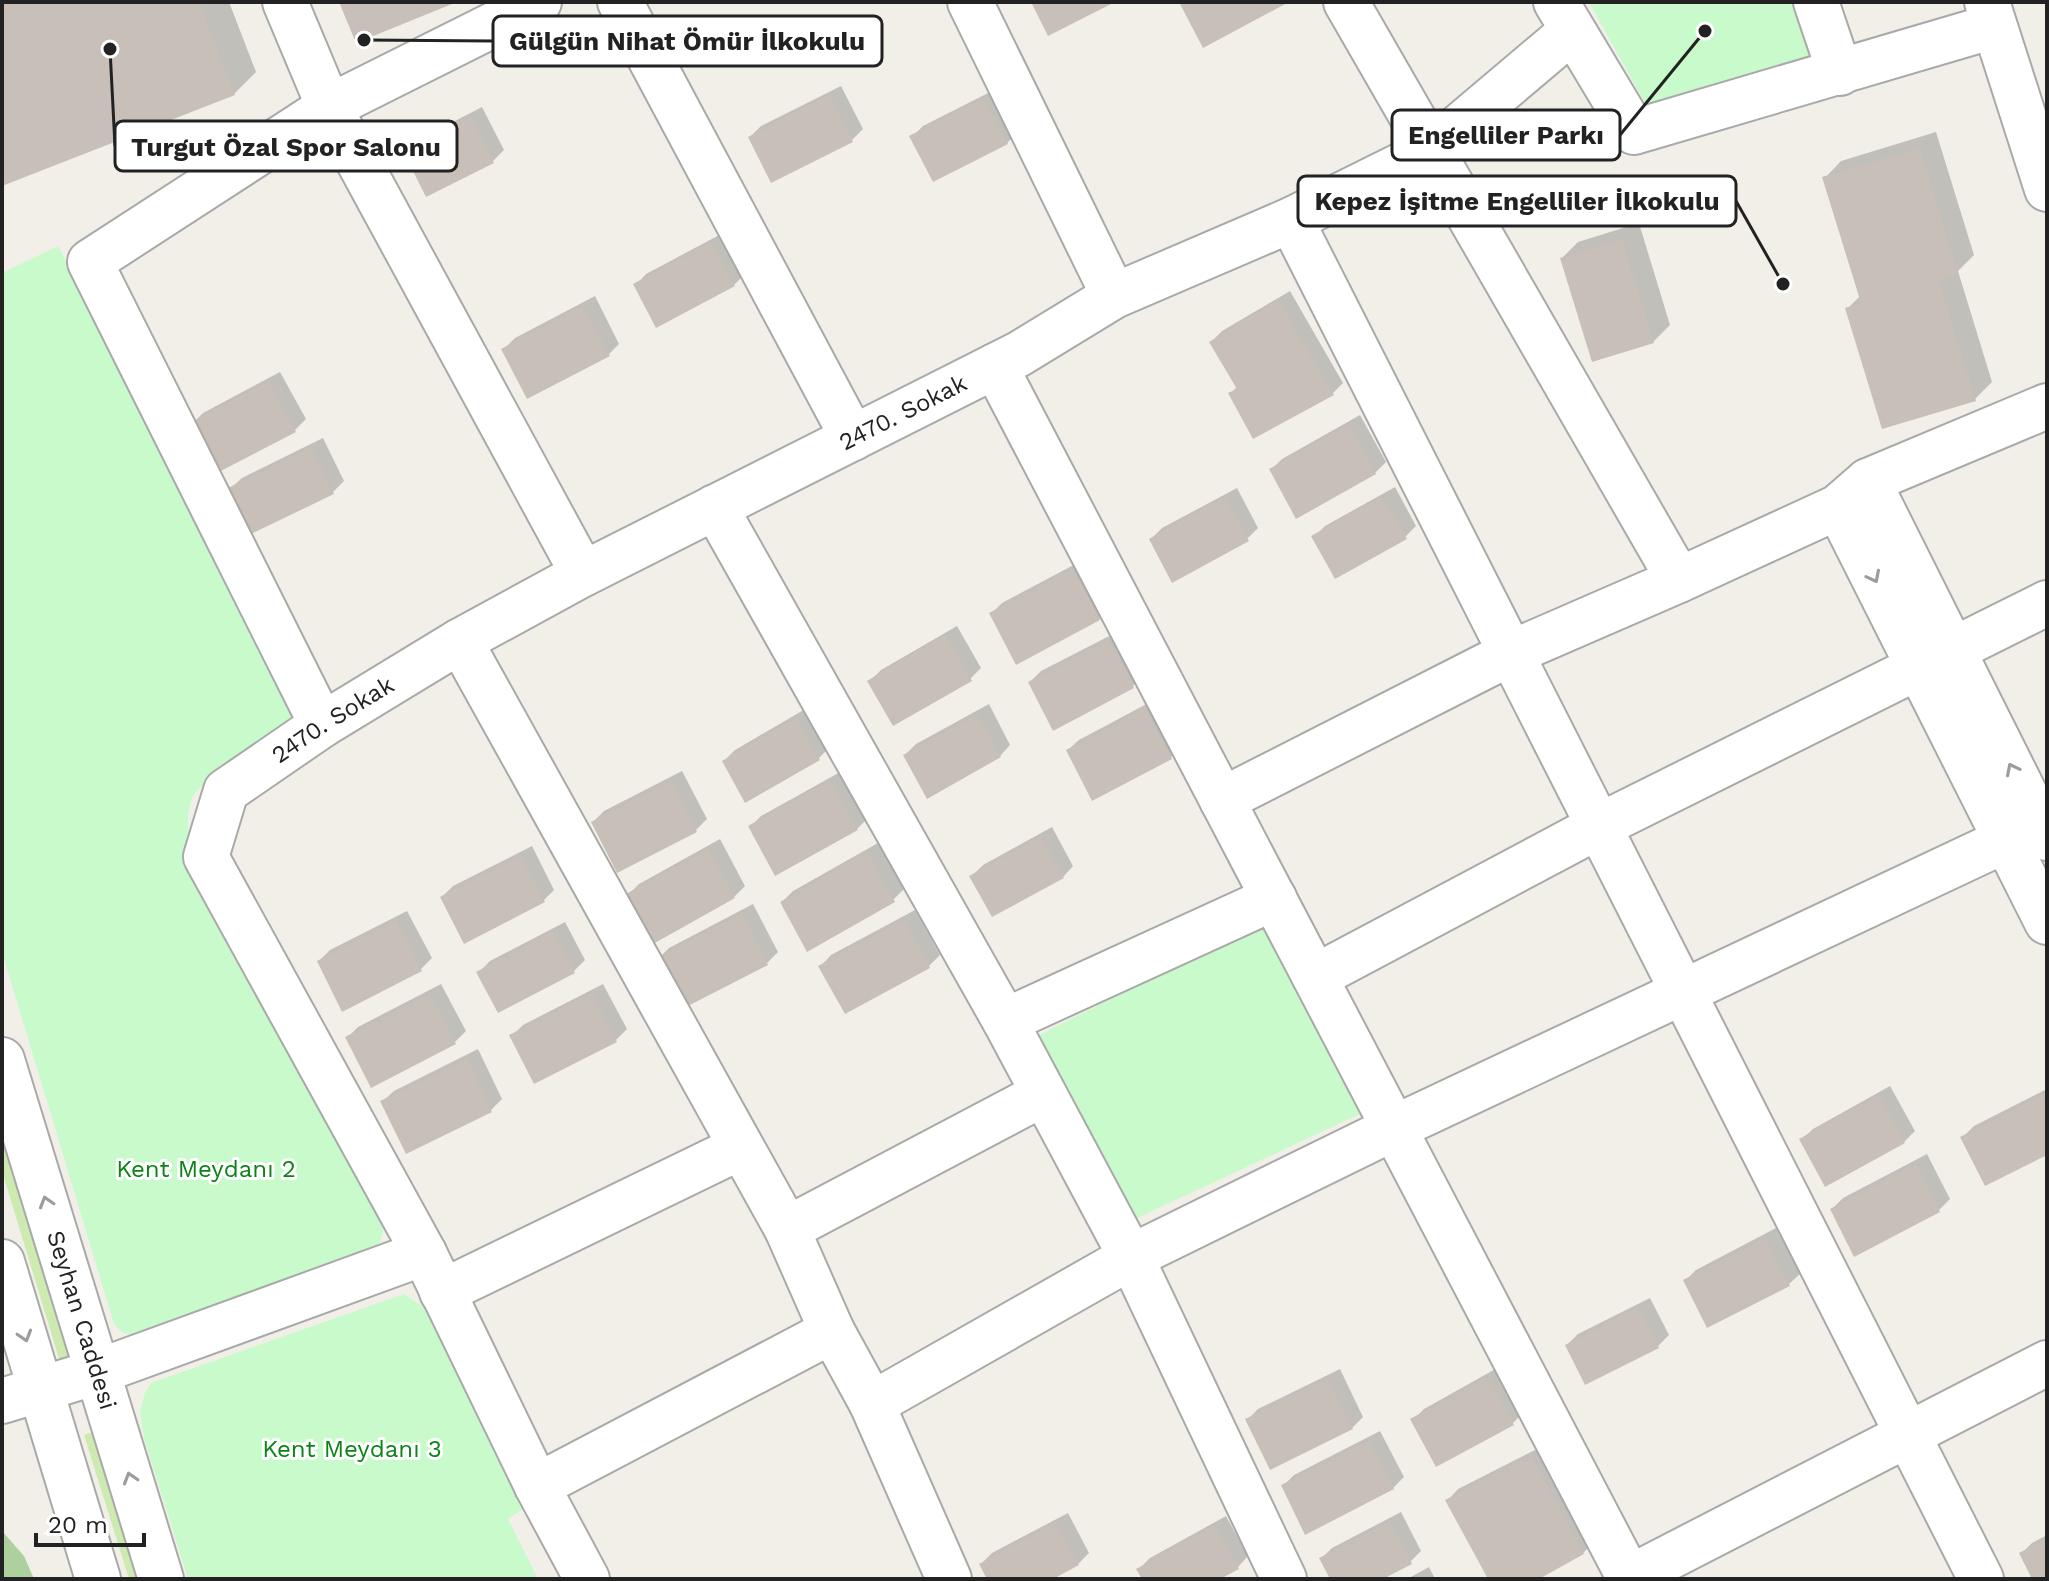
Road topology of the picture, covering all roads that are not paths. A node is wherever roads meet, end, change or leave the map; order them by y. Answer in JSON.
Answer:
{"nodes":[{"id":1,"x":285,"y":2,"type":"edge"},
{"id":2,"x":539,"y":2,"type":"edge"},
{"id":3,"x":620,"y":2,"type":"edge"},
{"id":4,"x":970,"y":2,"type":"edge"},
{"id":5,"x":1346,"y":2,"type":"edge"},
{"id":6,"x":1816,"y":2,"type":"edge"},
{"id":7,"x":1990,"y":14,"type":"edge"},
{"id":8,"x":1564,"y":16,"type":"edge"},
{"id":9,"x":1840,"y":73,"type":"junction"},
{"id":10,"x":2032,"y":94,"type":"edge"},
{"id":11,"x":329,"y":107,"type":"junction"},
{"id":12,"x":1430,"y":151,"type":"junction"},
{"id":13,"x":2047,"y":189,"type":"edge"},
{"id":14,"x":1291,"y":220,"type":"junction"},
{"id":15,"x":1114,"y":296,"type":"junction"},
{"id":16,"x":995,"y":366,"type":"junction"},
{"id":17,"x":2047,"y":406,"type":"edge"},
{"id":18,"x":853,"y":438,"type":"junction"},
{"id":19,"x":1853,"y":494,"type":"junction"},
{"id":20,"x":715,"y":507,"type":"junction"},
{"id":21,"x":583,"y":574,"type":"junction"},
{"id":22,"x":1679,"y":580,"type":"junction"},
{"id":23,"x":2047,"y":603,"type":"edge"},
{"id":24,"x":460,"y":641,"type":"junction"},
{"id":25,"x":1511,"y":653,"type":"junction"},
{"id":26,"x":1936,"y":658,"type":"junction"},
{"id":27,"x":322,"y":725,"type":"junction"},
{"id":28,"x":1222,"y":800,"type":"junction"},
{"id":29,"x":1599,"y":826,"type":"junction"},
{"id":30,"x":2031,"y":834,"type":"edge"},
{"id":31,"x":1274,"y":898,"type":"junction"},
{"id":32,"x":2047,"y":922,"type":"edge"},
{"id":33,"x":1315,"y":977,"type":"junction"},
{"id":34,"x":1683,"y":991,"type":"junction"},
{"id":35,"x":1005,"y":1021,"type":"junction"},
{"id":36,"x":2,"y":1060,"type":"edge"},
{"id":37,"x":1043,"y":1094,"type":"junction"},
{"id":38,"x":1394,"y":1128,"type":"junction"},
{"id":39,"x":741,"y":1147,"type":"junction"},
{"id":40,"x":787,"y":1229,"type":"junction"},
{"id":41,"x":424,"y":1253,"type":"junction"},
{"id":42,"x":1131,"y":1257,"type":"junction"},
{"id":43,"x":2,"y":1262,"type":"edge"},
{"id":44,"x":442,"y":1292,"type":"junction"},
{"id":45,"x":832,"y":1331,"type":"junction"},
{"id":46,"x":2047,"y":1363,"type":"edge"},
{"id":47,"x":97,"y":1372,"type":"junction"},
{"id":48,"x":21,"y":1395,"type":"edge"},
{"id":49,"x":872,"y":1404,"type":"junction"},
{"id":50,"x":1908,"y":1435,"type":"junction"},
{"id":51,"x":537,"y":1486,"type":"junction"},
{"id":52,"x":98,"y":1579,"type":"edge"},
{"id":53,"x":161,"y":1579,"type":"edge"},
{"id":54,"x":587,"y":1579,"type":"edge"},
{"id":55,"x":949,"y":1579,"type":"edge"},
{"id":56,"x":1284,"y":1579,"type":"edge"},
{"id":57,"x":1629,"y":1579,"type":"edge"},
{"id":58,"x":1981,"y":1579,"type":"edge"}],
"edges":[{"from":1,"to":11,"type":"street"},
{"from":2,"to":11,"type":"street"},
{"from":3,"to":18,"type":"street"},
{"from":4,"to":15,"type":"street"},
{"from":5,"to":12,"type":"street"},
{"from":6,"to":9,"type":"street"},
{"from":7,"to":9,"type":"street"},
{"from":7,"to":10,"type":"street"},
{"from":8,"to":9,"type":"street"},
{"from":8,"to":12,"type":"street","name":"2470. Sokak"},
{"from":10,"to":13,"type":"street"},
{"from":11,"to":21,"type":"street"},
{"from":11,"to":27,"type":"street"},
{"from":12,"to":14,"type":"street","name":"2470. Sokak"},
{"from":12,"to":22,"type":"street"},
{"from":14,"to":15,"type":"street","name":"2470. Sokak"},
{"from":14,"to":25,"type":"street"},
{"from":15,"to":16,"type":"street","name":"2470. Sokak"},
{"from":16,"to":18,"type":"street","name":"2470. Sokak"},
{"from":16,"to":28,"type":"street"},
{"from":17,"to":19,"type":"street"},
{"from":18,"to":20,"type":"street","name":"2470. Sokak"},
{"from":19,"to":22,"type":"street"},
{"from":19,"to":26,"type":"street"},
{"from":20,"to":21,"type":"street","name":"2470. Sokak"},
{"from":20,"to":35,"type":"street"},
{"from":21,"to":24,"type":"street","name":"2470. Sokak"},
{"from":22,"to":25,"type":"street"},
{"from":23,"to":26,"type":"street"},
{"from":24,"to":27,"type":"street","name":"2470. Sokak"},
{"from":24,"to":39,"type":"street"},
{"from":25,"to":28,"type":"street"},
{"from":25,"to":29,"type":"street"},
{"from":26,"to":29,"type":"street"},
{"from":26,"to":30,"type":"street"},
{"from":27,"to":41,"type":"street","name":"2470. Sokak"},
{"from":28,"to":31,"type":"street"},
{"from":29,"to":33,"type":"street"},
{"from":29,"to":34,"type":"street"},
{"from":30,"to":32,"type":"street"},
{"from":30,"to":34,"type":"street"},
{"from":31,"to":33,"type":"street"},
{"from":31,"to":35,"type":"street"},
{"from":33,"to":38,"type":"street"},
{"from":34,"to":38,"type":"street"},
{"from":34,"to":50,"type":"street"},
{"from":35,"to":37,"type":"street"},
{"from":47,"to":36,"type":"street","name":"Seyhan Caddesi","one_way":true},
{"from":37,"to":40,"type":"street"},
{"from":37,"to":42,"type":"street"},
{"from":38,"to":42,"type":"street"},
{"from":38,"to":57,"type":"street"},
{"from":39,"to":40,"type":"street"},
{"from":39,"to":44,"type":"street"},
{"from":40,"to":45,"type":"street"},
{"from":41,"to":44,"type":"street"},
{"from":41,"to":47,"type":"street"},
{"from":42,"to":49,"type":"street"},
{"from":42,"to":56,"type":"street"},
{"from":43,"to":48,"type":"street","one_way":true},
{"from":44,"to":51,"type":"street"},
{"from":45,"to":49,"type":"street"},
{"from":45,"to":51,"type":"street"},
{"from":46,"to":50,"type":"street"},
{"from":47,"to":48,"type":"street"},
{"from":53,"to":47,"type":"street","name":"Seyhan Caddesi","one_way":true},
{"from":48,"to":52,"type":"street"},
{"from":49,"to":55,"type":"street"},
{"from":50,"to":57,"type":"street"},
{"from":50,"to":58,"type":"street"},
{"from":51,"to":54,"type":"street"}]}
